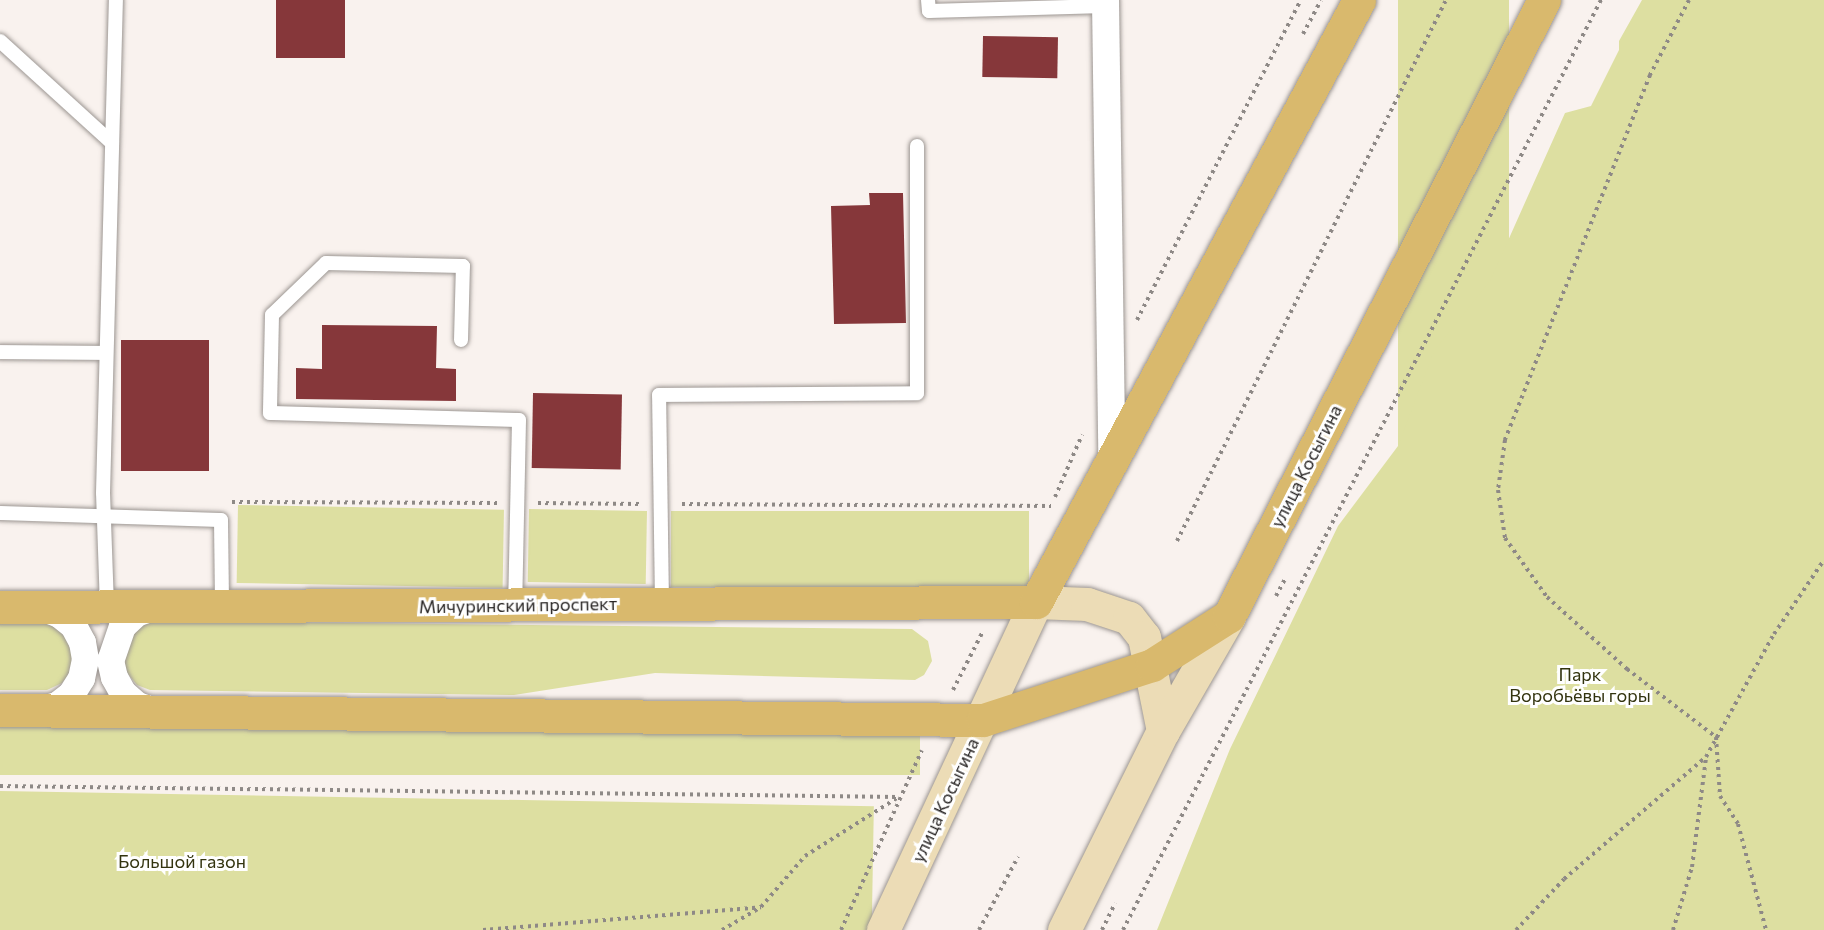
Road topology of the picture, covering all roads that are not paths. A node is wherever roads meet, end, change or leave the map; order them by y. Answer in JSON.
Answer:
{"nodes":[{"id":1,"x":117,"y":0,"type":"edge"},
{"id":2,"x":928,"y":0,"type":"edge"},
{"id":3,"x":1359,"y":0,"type":"edge"},
{"id":4,"x":1544,"y":0,"type":"edge"},
{"id":5,"x":1105,"y":3,"type":"edge"},
{"id":6,"x":0,"y":41,"type":"edge"},
{"id":7,"x":112,"y":143,"type":"junction"},
{"id":8,"x":917,"y":146,"type":"dead end"},
{"id":9,"x":461,"y":340,"type":"dead end"},
{"id":10,"x":0,"y":352,"type":"edge"},
{"id":11,"x":106,"y":353,"type":"junction"},
{"id":12,"x":1111,"y":458,"type":"junction"},
{"id":13,"x":0,"y":513,"type":"edge"},
{"id":14,"x":104,"y":517,"type":"junction"},
{"id":15,"x":1036,"y":602,"type":"junction"},
{"id":16,"x":662,"y":604,"type":"junction"},
{"id":17,"x":515,"y":605,"type":"junction"},
{"id":18,"x":0,"y":607,"type":"edge"},
{"id":19,"x":41,"y":607,"type":"junction"},
{"id":20,"x":107,"y":607,"type":"junction"},
{"id":21,"x":153,"y":607,"type":"junction"},
{"id":22,"x":222,"y":607,"type":"junction"},
{"id":23,"x":1229,"y":616,"type":"junction"},
{"id":24,"x":1152,"y":665,"type":"junction"},
{"id":25,"x":0,"y":710,"type":"edge"},
{"id":26,"x":39,"y":710,"type":"junction"},
{"id":27,"x":154,"y":711,"type":"junction"},
{"id":28,"x":983,"y":720,"type":"junction"},
{"id":29,"x":1163,"y":731,"type":"junction"},
{"id":30,"x":883,"y":930,"type":"edge"},
{"id":31,"x":1064,"y":930,"type":"edge"}],
"edges":[{"from":1,"to":7,"type":"lane"},
{"from":2,"to":5,"type":"lane"},
{"from":3,"to":12,"type":"main road","name":"улица Косыгина"},
{"from":4,"to":23,"type":"main road","name":"улица Косыгина"},
{"from":5,"to":12,"type":"street"},
{"from":6,"to":7,"type":"lane"},
{"from":7,"to":11,"type":"lane"},
{"from":8,"to":16,"type":"lane"},
{"from":9,"to":17,"type":"lane"},
{"from":10,"to":11,"type":"lane"},
{"from":11,"to":14,"type":"lane"},
{"from":12,"to":15,"type":"main road","name":"улица Косыгина"},
{"from":13,"to":14,"type":"lane"},
{"from":14,"to":20,"type":"lane"},
{"from":14,"to":22,"type":"lane"},
{"from":15,"to":16,"type":"main road","name":"Мичуринский проспект"},
{"from":15,"to":24,"type":"main road"},
{"from":15,"to":28,"type":"main road","name":"улица Косыгина"},
{"from":16,"to":17,"type":"main road","name":"Мичуринский проспект"},
{"from":17,"to":22,"type":"main road","name":"Мичуринский проспект"},
{"from":18,"to":19,"type":"main road","name":"Мичуринский проспект"},
{"from":19,"to":20,"type":"main road","name":"Мичуринский проспект"},
{"from":19,"to":26,"type":"street"},
{"from":20,"to":21,"type":"main road","name":"Мичуринский проспект"},
{"from":21,"to":22,"type":"main road","name":"Мичуринский проспект"},
{"from":21,"to":27,"type":"street"},
{"from":23,"to":24,"type":"main road"},
{"from":23,"to":29,"type":"main road","name":"улица Косыгина"},
{"from":24,"to":28,"type":"main road"},
{"from":24,"to":29,"type":"main road"},
{"from":25,"to":26,"type":"main road"},
{"from":26,"to":27,"type":"main road"},
{"from":27,"to":28,"type":"main road"},
{"from":28,"to":30,"type":"main road","name":"улица Косыгина"},
{"from":29,"to":31,"type":"main road","name":"улица Косыгина"}]}
